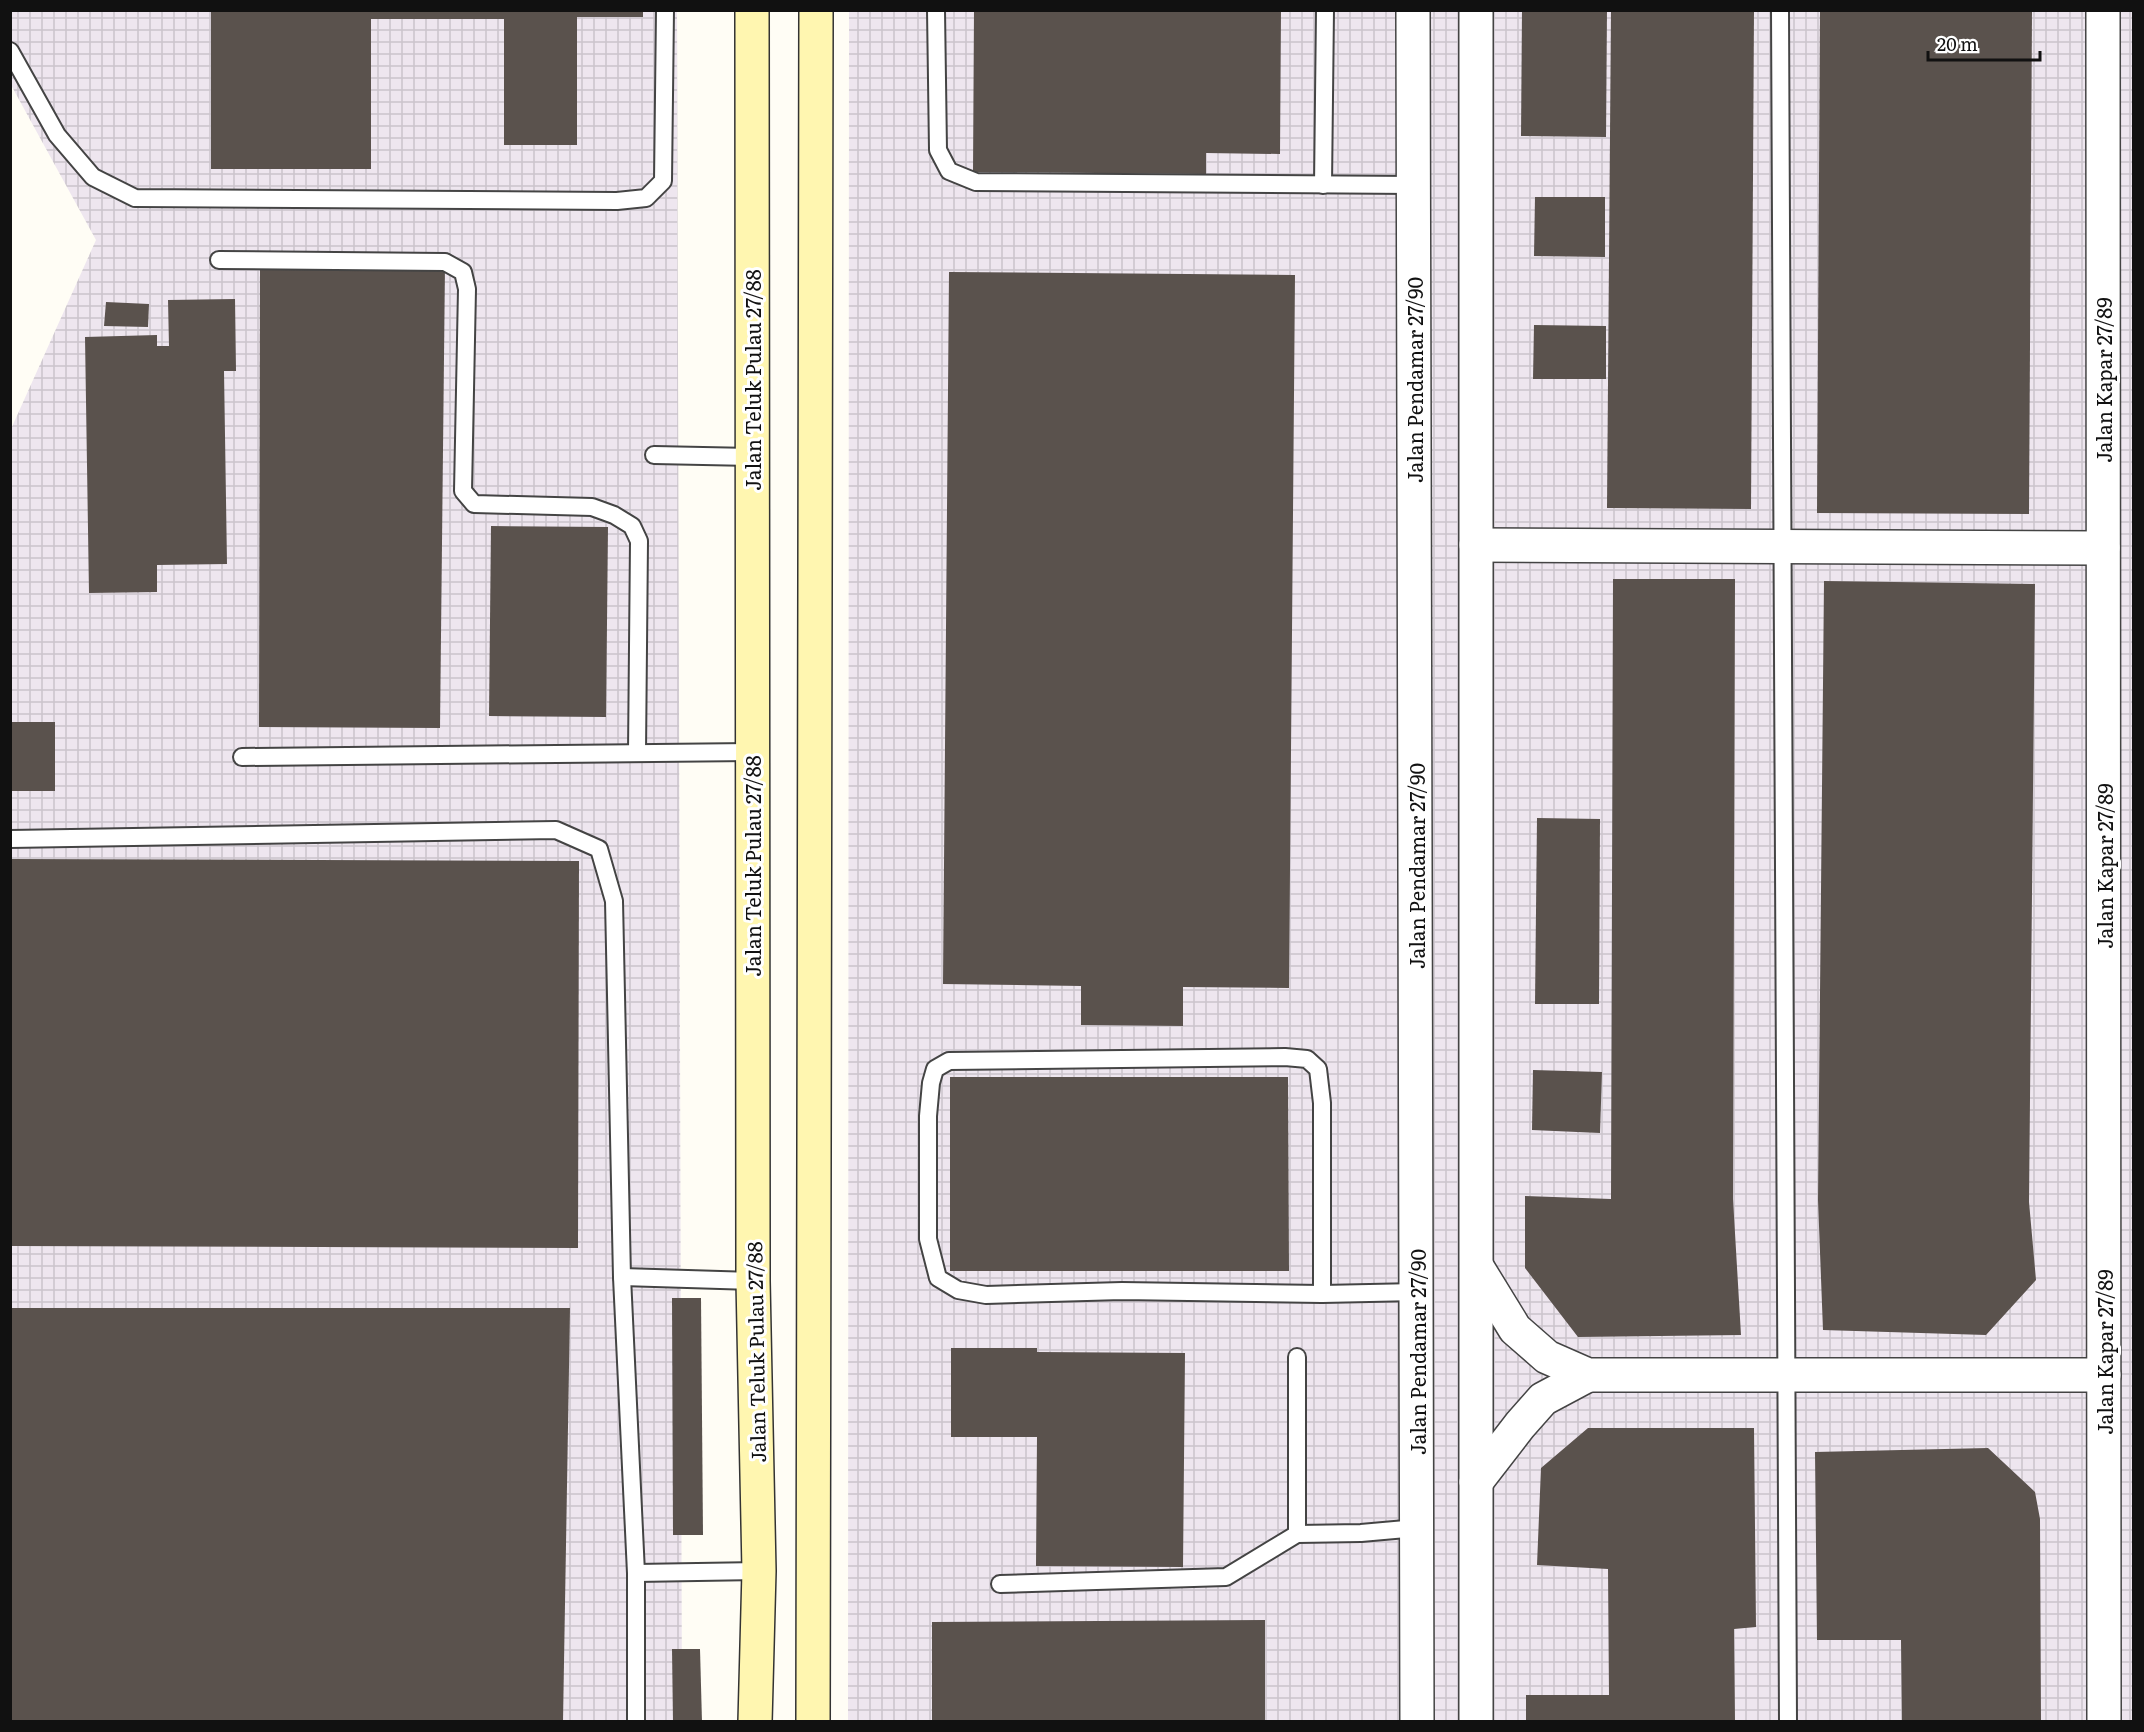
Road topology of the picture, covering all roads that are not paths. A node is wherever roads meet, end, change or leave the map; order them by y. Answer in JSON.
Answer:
{"nodes":[{"id":1,"x":665,"y":10,"type":"edge"},
{"id":2,"x":752,"y":10,"type":"edge"},
{"id":3,"x":816,"y":10,"type":"edge"},
{"id":4,"x":936,"y":10,"type":"edge"},
{"id":5,"x":1325,"y":10,"type":"edge"},
{"id":6,"x":1413,"y":10,"type":"edge"},
{"id":7,"x":1476,"y":10,"type":"edge"},
{"id":8,"x":1780,"y":10,"type":"edge"},
{"id":9,"x":2103,"y":10,"type":"edge"},
{"id":10,"x":10,"y":51,"type":"edge"},
{"id":11,"x":1323,"y":185,"type":"junction"},
{"id":12,"x":1414,"y":185,"type":"junction"},
{"id":13,"x":219,"y":260,"type":"dead end"},
{"id":14,"x":654,"y":455,"type":"dead end"},
{"id":15,"x":752,"y":457,"type":"junction"},
{"id":16,"x":1476,"y":545,"type":"junction"},
{"id":17,"x":1782,"y":546,"type":"junction"},
{"id":18,"x":2103,"y":548,"type":"junction"},
{"id":19,"x":637,"y":752,"type":"junction"},
{"id":20,"x":752,"y":752,"type":"junction"},
{"id":21,"x":242,"y":757,"type":"dead end"},
{"id":22,"x":10,"y":838,"type":"edge"},
{"id":23,"x":1476,"y":1265,"type":"junction"},
{"id":24,"x":622,"y":1277,"type":"junction"},
{"id":25,"x":753,"y":1281,"type":"junction"},
{"id":26,"x":1417,"y":1292,"type":"junction"},
{"id":27,"x":1322,"y":1294,"type":"junction"},
{"id":28,"x":1297,"y":1357,"type":"dead end"},
{"id":29,"x":1588,"y":1375,"type":"junction"},
{"id":30,"x":1786,"y":1375,"type":"junction"},
{"id":31,"x":2104,"y":1375,"type":"junction"},
{"id":32,"x":1476,"y":1482,"type":"junction"},
{"id":33,"x":1417,"y":1528,"type":"junction"},
{"id":34,"x":1297,"y":1534,"type":"junction"},
{"id":35,"x":759,"y":1571,"type":"junction"},
{"id":36,"x":636,"y":1573,"type":"junction"},
{"id":37,"x":1000,"y":1584,"type":"dead end"},
{"id":38,"x":636,"y":1722,"type":"edge"},
{"id":39,"x":755,"y":1722,"type":"edge"},
{"id":40,"x":813,"y":1722,"type":"edge"},
{"id":41,"x":1417,"y":1722,"type":"edge"},
{"id":42,"x":1476,"y":1722,"type":"edge"},
{"id":43,"x":1788,"y":1722,"type":"edge"},
{"id":44,"x":2104,"y":1722,"type":"edge"}],
"edges":[{"from":1,"to":10,"type":"lane"},
{"from":2,"to":15,"type":"street","name":"Jalan Teluk Pulau 27/88"},
{"from":3,"to":40,"type":"street"},
{"from":4,"to":11,"type":"lane"},
{"from":5,"to":11,"type":"lane"},
{"from":6,"to":12,"type":"street","name":"Jalan Pendamar 27/90"},
{"from":7,"to":16,"type":"street"},
{"from":8,"to":17,"type":"lane"},
{"from":9,"to":18,"type":"street","name":"Jalan Kapar 27/89"},
{"from":11,"to":12,"type":"lane"},
{"from":12,"to":26,"type":"street","name":"Jalan Pendamar 27/90"},
{"from":13,"to":19,"type":"lane"},
{"from":14,"to":15,"type":"lane"},
{"from":15,"to":20,"type":"street","name":"Jalan Teluk Pulau 27/88"},
{"from":16,"to":17,"type":"street"},
{"from":16,"to":23,"type":"street"},
{"from":17,"to":18,"type":"street"},
{"from":17,"to":30,"type":"lane"},
{"from":18,"to":31,"type":"street","name":"Jalan Kapar 27/89"},
{"from":19,"to":20,"type":"lane"},
{"from":19,"to":21,"type":"lane"},
{"from":20,"to":25,"type":"street","name":"Jalan Teluk Pulau 27/88"},
{"from":22,"to":24,"type":"lane"},
{"from":23,"to":29,"type":"street"},
{"from":23,"to":32,"type":"street"},
{"from":24,"to":25,"type":"lane"},
{"from":24,"to":36,"type":"lane"},
{"from":25,"to":35,"type":"street","name":"Jalan Teluk Pulau 27/88"},
{"from":26,"to":27,"type":"lane"},
{"from":26,"to":33,"type":"street","name":"Jalan Pendamar 27/90"},
{"from":27,"to":27,"type":"lane"},
{"from":28,"to":34,"type":"lane"},
{"from":29,"to":30,"type":"street"},
{"from":29,"to":32,"type":"street"},
{"from":30,"to":31,"type":"street"},
{"from":30,"to":43,"type":"lane"},
{"from":31,"to":44,"type":"street","name":"Jalan Kapar 27/89"},
{"from":32,"to":42,"type":"street"},
{"from":33,"to":34,"type":"lane"},
{"from":33,"to":41,"type":"street","name":"Jalan Pendamar 27/90"},
{"from":34,"to":37,"type":"lane"},
{"from":35,"to":36,"type":"lane"},
{"from":35,"to":39,"type":"street","name":"Jalan Teluk Pulau 27/88"},
{"from":36,"to":38,"type":"lane"}]}
